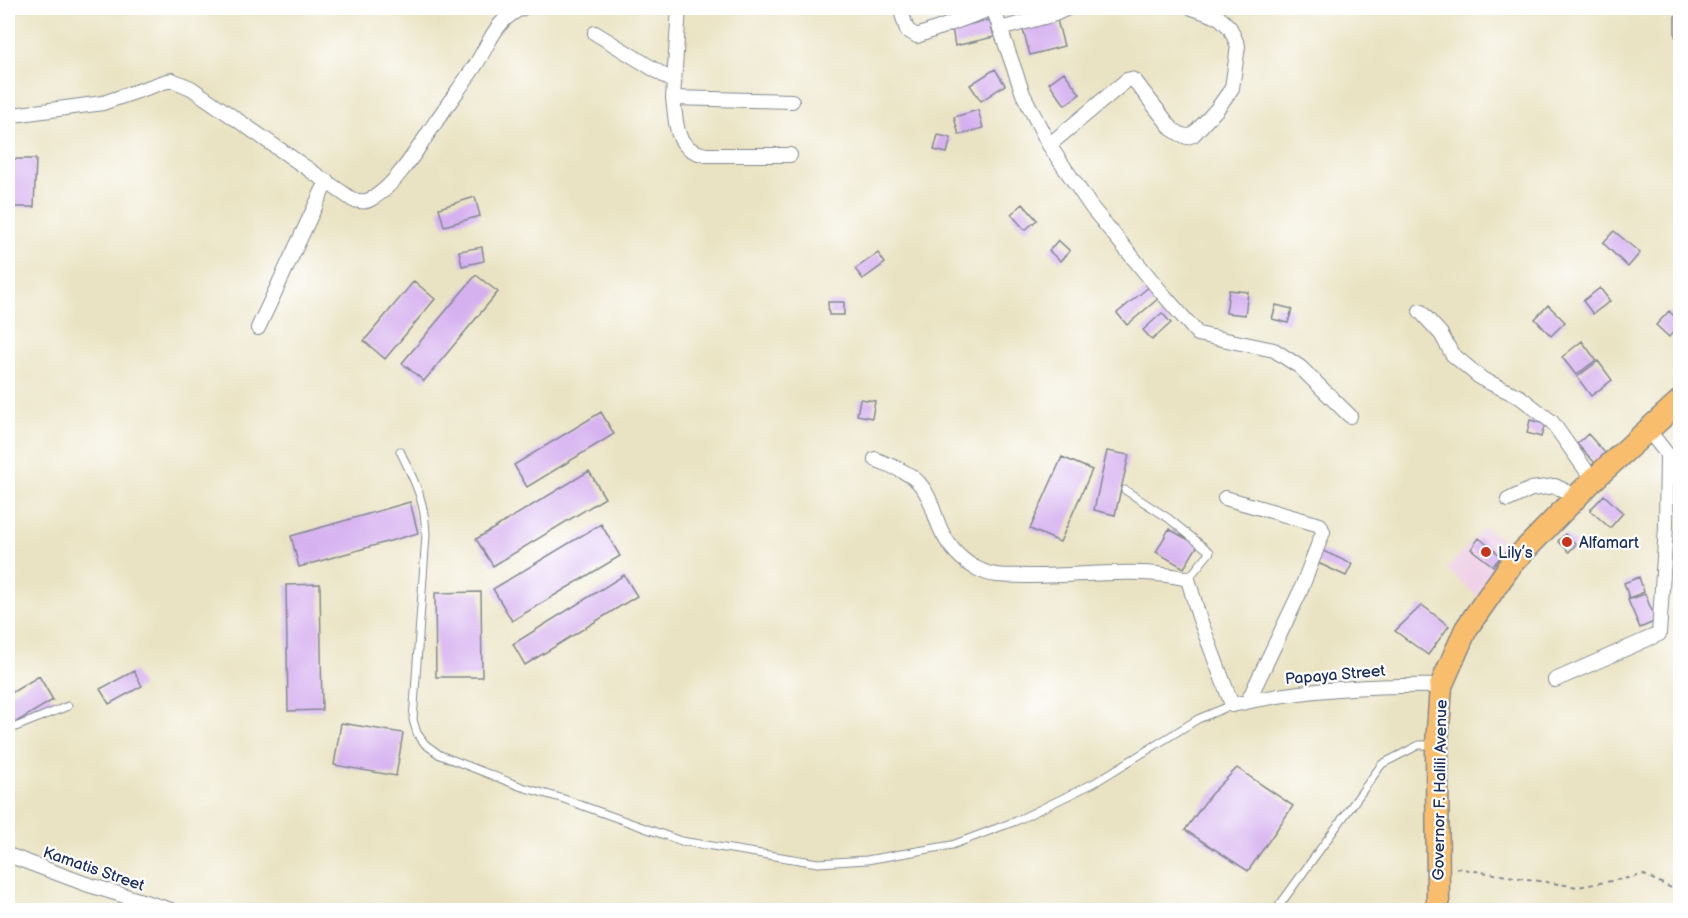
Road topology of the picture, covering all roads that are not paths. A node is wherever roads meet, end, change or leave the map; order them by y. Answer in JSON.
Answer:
{"nodes":[{"id":1,"x":523,"y":8,"type":"edge"},
{"id":2,"x":679,"y":8,"type":"edge"},
{"id":3,"x":900,"y":8,"type":"edge"},
{"id":4,"x":993,"y":8,"type":"edge"},
{"id":5,"x":1068,"y":8,"type":"edge"},
{"id":6,"x":1191,"y":8,"type":"edge"},
{"id":7,"x":1000,"y":29,"type":"junction"},
{"id":8,"x":595,"y":33,"type":"dead end"},
{"id":9,"x":673,"y":81,"type":"junction"},
{"id":10,"x":673,"y":98,"type":"junction"},
{"id":11,"x":792,"y":101,"type":"dead end"},
{"id":12,"x":8,"y":114,"type":"edge"},
{"id":13,"x":1049,"y":145,"type":"junction"},
{"id":14,"x":790,"y":155,"type":"dead end"},
{"id":15,"x":327,"y":181,"type":"junction"},
{"id":16,"x":1420,"y":311,"type":"dead end"},
{"id":17,"x":258,"y":328,"type":"dead end"},
{"id":18,"x":1680,"y":401,"type":"edge"},
{"id":19,"x":1350,"y":416,"type":"dead end"},
{"id":20,"x":1649,"y":431,"type":"junction"},
{"id":21,"x":400,"y":451,"type":"dead end"},
{"id":22,"x":875,"y":459,"type":"dead end"},
{"id":23,"x":1593,"y":480,"type":"junction"},
{"id":24,"x":1125,"y":490,"type":"dead end"},
{"id":25,"x":1576,"y":496,"type":"junction"},
{"id":26,"x":1225,"y":498,"type":"dead end"},
{"id":27,"x":1508,"y":500,"type":"dead end"},
{"id":28,"x":1188,"y":579,"type":"junction"},
{"id":29,"x":1555,"y":680,"type":"dead end"},
{"id":30,"x":1440,"y":686,"type":"junction"},
{"id":31,"x":1248,"y":701,"type":"junction"},
{"id":32,"x":1232,"y":705,"type":"junction"},
{"id":33,"x":68,"y":706,"type":"dead end"},
{"id":34,"x":8,"y":730,"type":"edge"},
{"id":35,"x":1437,"y":745,"type":"junction"},
{"id":36,"x":8,"y":855,"type":"edge"},
{"id":37,"x":171,"y":910,"type":"edge"},
{"id":38,"x":1276,"y":910,"type":"edge"},
{"id":39,"x":1438,"y":910,"type":"edge"}],
"edges":[{"from":1,"to":15,"type":"street"},
{"from":2,"to":9,"type":"street"},
{"from":3,"to":4,"type":"street"},
{"from":4,"to":7,"type":"street"},
{"from":5,"to":7,"type":"street"},
{"from":6,"to":13,"type":"street"},
{"from":7,"to":13,"type":"street"},
{"from":8,"to":9,"type":"street"},
{"from":9,"to":10,"type":"street"},
{"from":10,"to":11,"type":"street"},
{"from":10,"to":14,"type":"street"},
{"from":12,"to":15,"type":"street"},
{"from":13,"to":19,"type":"street"},
{"from":15,"to":17,"type":"street"},
{"from":16,"to":23,"type":"street"},
{"from":18,"to":20,"type":"main road","name":"Governor F. Halili Avenue"},
{"from":20,"to":23,"type":"main road","name":"Governor F. Halili Avenue"},
{"from":20,"to":29,"type":"street"},
{"from":21,"to":32,"type":"lane"},
{"from":22,"to":28,"type":"street"},
{"from":23,"to":25,"type":"main road","name":"Governor F. Halili Avenue"},
{"from":24,"to":28,"type":"lane"},
{"from":25,"to":27,"type":"street"},
{"from":25,"to":30,"type":"main road","name":"Governor F. Halili Avenue"},
{"from":26,"to":31,"type":"street"},
{"from":28,"to":32,"type":"street"},
{"from":30,"to":31,"type":"street","name":"Papaya Street"},
{"from":30,"to":35,"type":"main road","name":"Governor F. Halili Avenue"},
{"from":31,"to":32,"type":"street","name":"Papaya Street"},
{"from":33,"to":34,"type":"lane"},
{"from":35,"to":38,"type":"lane"},
{"from":35,"to":39,"type":"main road","name":"Governor F. Halili Avenue"},
{"from":36,"to":37,"type":"street","name":"Kamatis Street"}]}
